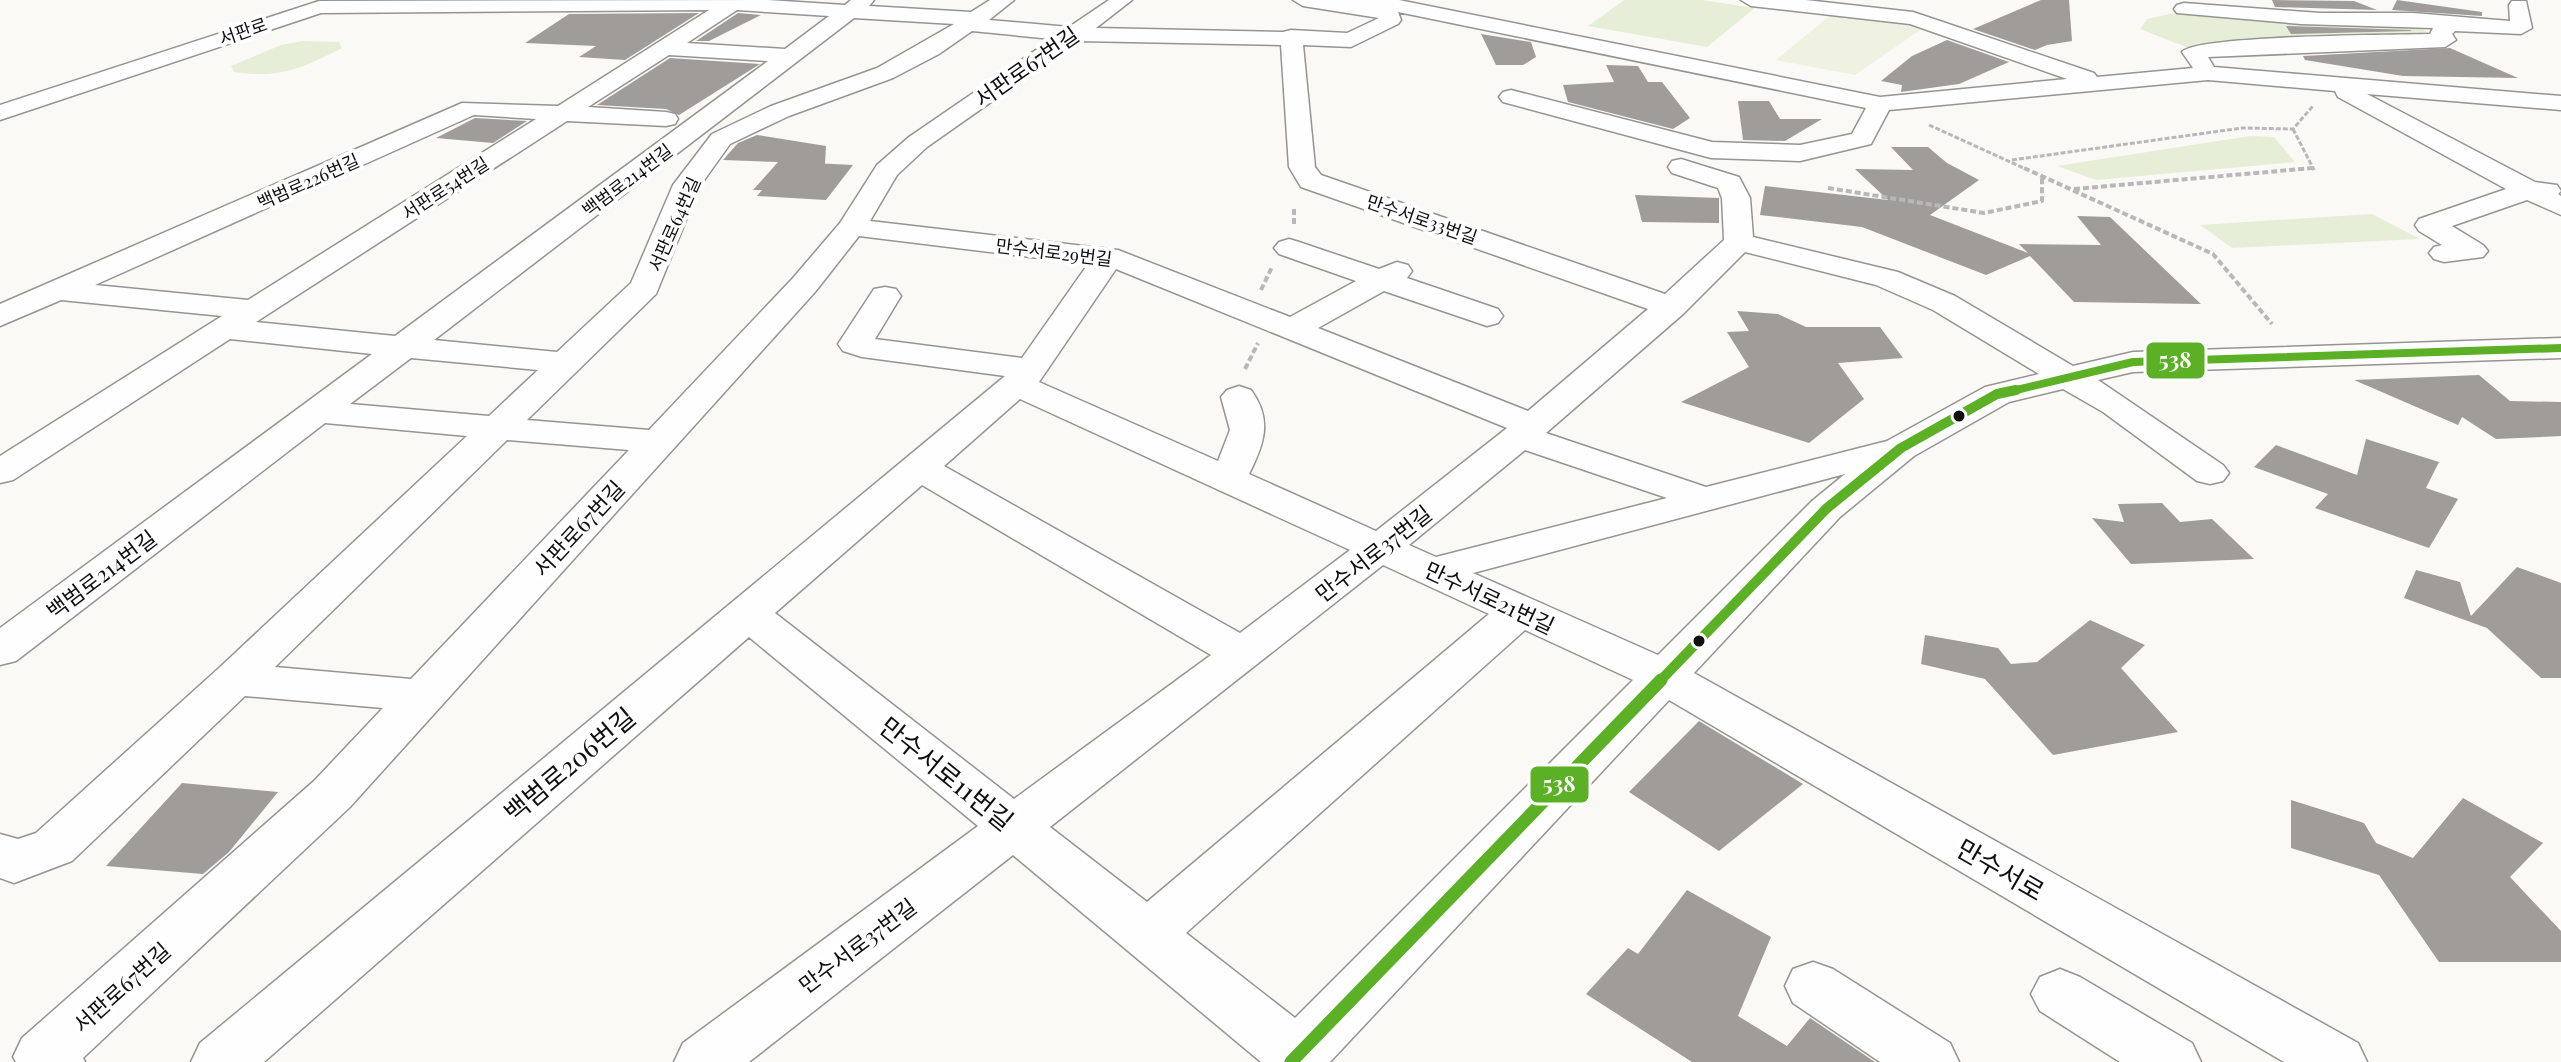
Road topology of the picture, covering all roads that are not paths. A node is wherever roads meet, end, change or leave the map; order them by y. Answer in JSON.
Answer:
{"nodes":[{"id":1,"x":1004,"y":0,"type":"edge"},
{"id":2,"x":1122,"y":0,"type":"edge"},
{"id":3,"x":1303,"y":0,"type":"edge"},
{"id":4,"x":1369,"y":0,"type":"edge"},
{"id":5,"x":1751,"y":0,"type":"edge"},
{"id":6,"x":737,"y":2,"type":"edge"},
{"id":7,"x":507,"y":3,"type":"edge"},
{"id":8,"x":324,"y":4,"type":"edge"},
{"id":9,"x":2519,"y":5,"type":"dead end"},
{"id":10,"x":857,"y":6,"type":"edge"},
{"id":11,"x":2184,"y":9,"type":"dead end"},
{"id":12,"x":972,"y":22,"type":"junction"},
{"id":13,"x":2450,"y":24,"type":"junction"},
{"id":14,"x":1071,"y":34,"type":"junction"},
{"id":15,"x":1291,"y":36,"type":"junction"},
{"id":16,"x":665,"y":48,"type":"junction"},
{"id":17,"x":788,"y":56,"type":"junction"},
{"id":18,"x":2208,"y":73,"type":"junction"},
{"id":19,"x":2097,"y":82,"type":"junction"},
{"id":20,"x":2331,"y":84,"type":"junction"},
{"id":21,"x":1511,"y":97,"type":"dead end"},
{"id":22,"x":2561,"y":103,"type":"edge"},
{"id":23,"x":1880,"y":104,"type":"junction"},
{"id":24,"x":565,"y":112,"type":"junction"},
{"id":25,"x":0,"y":113,"type":"edge"},
{"id":26,"x":666,"y":119,"type":"dead end"},
{"id":27,"x":1681,"y":167,"type":"dead end"},
{"id":28,"x":2529,"y":190,"type":"junction"},
{"id":29,"x":2561,"y":192,"type":"edge"},
{"id":30,"x":2561,"y":207,"type":"edge"},
{"id":31,"x":852,"y":227,"type":"junction"},
{"id":32,"x":1739,"y":242,"type":"junction"},
{"id":33,"x":1289,"y":248,"type":"dead end"},
{"id":34,"x":2444,"y":253,"type":"dead end"},
{"id":35,"x":1108,"y":258,"type":"junction"},
{"id":36,"x":1391,"y":274,"type":"junction"},
{"id":37,"x":58,"y":291,"type":"junction"},
{"id":38,"x":885,"y":296,"type":"dead end"},
{"id":39,"x":1672,"y":307,"type":"junction"},
{"id":40,"x":255,"y":310,"type":"junction"},
{"id":41,"x":4,"y":312,"type":"edge"},
{"id":42,"x":1487,"y":316,"type":"dead end"},
{"id":43,"x":225,"y":329,"type":"junction"},
{"id":44,"x":1292,"y":329,"type":"junction"},
{"id":45,"x":404,"y":347,"type":"junction"},
{"id":46,"x":2556,"y":352,"type":"edge"},
{"id":47,"x":565,"y":363,"type":"junction"},
{"id":48,"x":1024,"y":377,"type":"junction"},
{"id":49,"x":2071,"y":377,"type":"junction"},
{"id":50,"x":1239,"y":397,"type":"dead end"},
{"id":51,"x":317,"y":412,"type":"junction"},
{"id":52,"x":496,"y":429,"type":"junction"},
{"id":53,"x":1527,"y":431,"type":"junction"},
{"id":54,"x":0,"y":439,"type":"edge"},
{"id":55,"x":659,"y":442,"type":"junction"},
{"id":56,"x":44,"y":444,"type":"junction"},
{"id":57,"x":1901,"y":448,"type":"junction"},
{"id":58,"x":919,"y":467,"type":"junction"},
{"id":59,"x":0,"y":472,"type":"edge"},
{"id":60,"x":2210,"y":473,"type":"dead end"},
{"id":61,"x":1228,"y":479,"type":"junction"},
{"id":62,"x":1700,"y":501,"type":"junction"},
{"id":63,"x":1383,"y":548,"type":"junction"},
{"id":64,"x":1433,"y":571,"type":"junction"},
{"id":65,"x":1520,"y":611,"type":"junction"},
{"id":66,"x":747,"y":613,"type":"junction"},
{"id":67,"x":0,"y":650,"type":"edge"},
{"id":68,"x":1243,"y":654,"type":"junction"},
{"id":69,"x":1664,"y":676,"type":"junction"},
{"id":70,"x":235,"y":679,"type":"junction"},
{"id":71,"x":422,"y":696,"type":"junction"},
{"id":72,"x":1014,"y":827,"type":"junction"},
{"id":73,"x":7,"y":858,"type":"edge"},
{"id":74,"x":1147,"y":934,"type":"junction"},
{"id":75,"x":1813,"y":986,"type":"dead end"},
{"id":76,"x":2060,"y":994,"type":"dead end"},
{"id":77,"x":231,"y":1058,"type":"edge"},
{"id":78,"x":1294,"y":1058,"type":"edge"},
{"id":79,"x":55,"y":1062,"type":"edge"},
{"id":80,"x":704,"y":1062,"type":"edge"},
{"id":81,"x":1929,"y":1062,"type":"edge"},
{"id":82,"x":2171,"y":1062,"type":"edge"},
{"id":83,"x":2337,"y":1062,"type":"edge"}],
"edges":[{"from":1,"to":12,"type":"street","name":"서판로64번길"},
{"from":2,"to":14,"type":"street","name":"서판로67번길"},
{"from":3,"to":15,"type":"street","name":"서판로"},
{"from":4,"to":23,"type":"street"},
{"from":5,"to":19,"type":"street"},
{"from":6,"to":7,"type":"street","name":"서판로"},
{"from":6,"to":10,"type":"street","name":"서판로"},
{"from":6,"to":16,"type":"street","name":"서판로54번길"},
{"from":7,"to":8,"type":"street","name":"서판로"},
{"from":8,"to":25,"type":"street","name":"서판로"},
{"from":9,"to":13,"type":"street"},
{"from":10,"to":12,"type":"street","name":"서판로"},
{"from":10,"to":17,"type":"street","name":"백범로214번길"},
{"from":11,"to":13,"type":"street"},
{"from":12,"to":14,"type":"street","name":"서판로"},
{"from":12,"to":47,"type":"street","name":"서판로64번길"},
{"from":13,"to":18,"type":"street"},
{"from":14,"to":15,"type":"street","name":"서판로"},
{"from":14,"to":31,"type":"street","name":"서판로67번길"},
{"from":15,"to":39,"type":"street","name":"만수서로33번길"},
{"from":16,"to":17,"type":"street"},
{"from":16,"to":24,"type":"street","name":"서판로54번길"},
{"from":17,"to":45,"type":"street","name":"백범로214번길"},
{"from":18,"to":19,"type":"street"},
{"from":18,"to":20,"type":"street"},
{"from":19,"to":23,"type":"street"},
{"from":20,"to":22,"type":"street"},
{"from":20,"to":28,"type":"street"},
{"from":21,"to":23,"type":"street"},
{"from":24,"to":26,"type":"street","name":"백범로226번길"},
{"from":24,"to":37,"type":"street","name":"백범로226번길"},
{"from":24,"to":40,"type":"street","name":"서판로54번길"},
{"from":27,"to":32,"type":"street"},
{"from":28,"to":29,"type":"street"},
{"from":28,"to":30,"type":"street"},
{"from":28,"to":34,"type":"street"},
{"from":31,"to":35,"type":"street","name":"만수서로29번길"},
{"from":31,"to":55,"type":"street","name":"서판로67번길"},
{"from":32,"to":39,"type":"street","name":"만수서로37번길"},
{"from":32,"to":49,"type":"street"},
{"from":33,"to":36,"type":"street"},
{"from":35,"to":44,"type":"street","name":"만수서로29번길"},
{"from":35,"to":48,"type":"street","name":"백범로206번길"},
{"from":36,"to":42,"type":"street"},
{"from":36,"to":44,"type":"street"},
{"from":37,"to":40,"type":"street","name":"백범로226번길"},
{"from":37,"to":41,"type":"street","name":"백범로226번길"},
{"from":38,"to":48,"type":"street","name":"만수서로21번길"},
{"from":39,"to":53,"type":"street","name":"만수서로37번길"},
{"from":40,"to":43,"type":"street","name":"서판로54번길"},
{"from":43,"to":45,"type":"street"},
{"from":43,"to":56,"type":"street","name":"서판로54번길"},
{"from":44,"to":53,"type":"street","name":"만수서로29번길"},
{"from":45,"to":47,"type":"street"},
{"from":45,"to":51,"type":"street","name":"백범로214번길"},
{"from":46,"to":49,"type":"street"},
{"from":47,"to":52,"type":"street","name":"서판로64번길"},
{"from":48,"to":58,"type":"street","name":"백범로206번길"},
{"from":48,"to":61,"type":"street","name":"만수서로21번길"},
{"from":49,"to":57,"type":"street"},
{"from":49,"to":60,"type":"street"},
{"from":50,"to":61,"type":"street"},
{"from":51,"to":52,"type":"street"},
{"from":51,"to":67,"type":"street","name":"백범로214번길"},
{"from":52,"to":55,"type":"street"},
{"from":52,"to":70,"type":"street","name":"서판로64번길"},
{"from":53,"to":62,"type":"street","name":"만수서로29번길"},
{"from":53,"to":63,"type":"street","name":"만수서로37번길"},
{"from":54,"to":56,"type":"street"},
{"from":55,"to":71,"type":"street","name":"서판로67번길"},
{"from":56,"to":59,"type":"street","name":"서판로54번길"},
{"from":57,"to":62,"type":"street"},
{"from":57,"to":69,"type":"street"},
{"from":58,"to":66,"type":"street","name":"백범로206번길"},
{"from":58,"to":68,"type":"street"},
{"from":61,"to":63,"type":"street","name":"만수서로21번길"},
{"from":62,"to":64,"type":"street"},
{"from":63,"to":64,"type":"street","name":"만수서로21번길"},
{"from":63,"to":68,"type":"street","name":"만수서로37번길"},
{"from":64,"to":65,"type":"street","name":"만수서로21번길"},
{"from":65,"to":69,"type":"street","name":"만수서로21번길"},
{"from":65,"to":74,"type":"street"},
{"from":66,"to":72,"type":"street","name":"만수서로11번길"},
{"from":66,"to":77,"type":"street","name":"백범로206번길"},
{"from":68,"to":72,"type":"street","name":"만수서로37번길"},
{"from":69,"to":78,"type":"street"},
{"from":69,"to":83,"type":"street","name":"만수서로"},
{"from":70,"to":71,"type":"street"},
{"from":70,"to":73,"type":"street","name":"서판로64번길"},
{"from":71,"to":79,"type":"street","name":"서판로67번길"},
{"from":72,"to":74,"type":"street","name":"만수서로11번길"},
{"from":72,"to":80,"type":"street","name":"만수서로37번길"},
{"from":74,"to":78,"type":"street","name":"만수서로11번길"},
{"from":75,"to":81,"type":"street"},
{"from":76,"to":82,"type":"street"}]}
